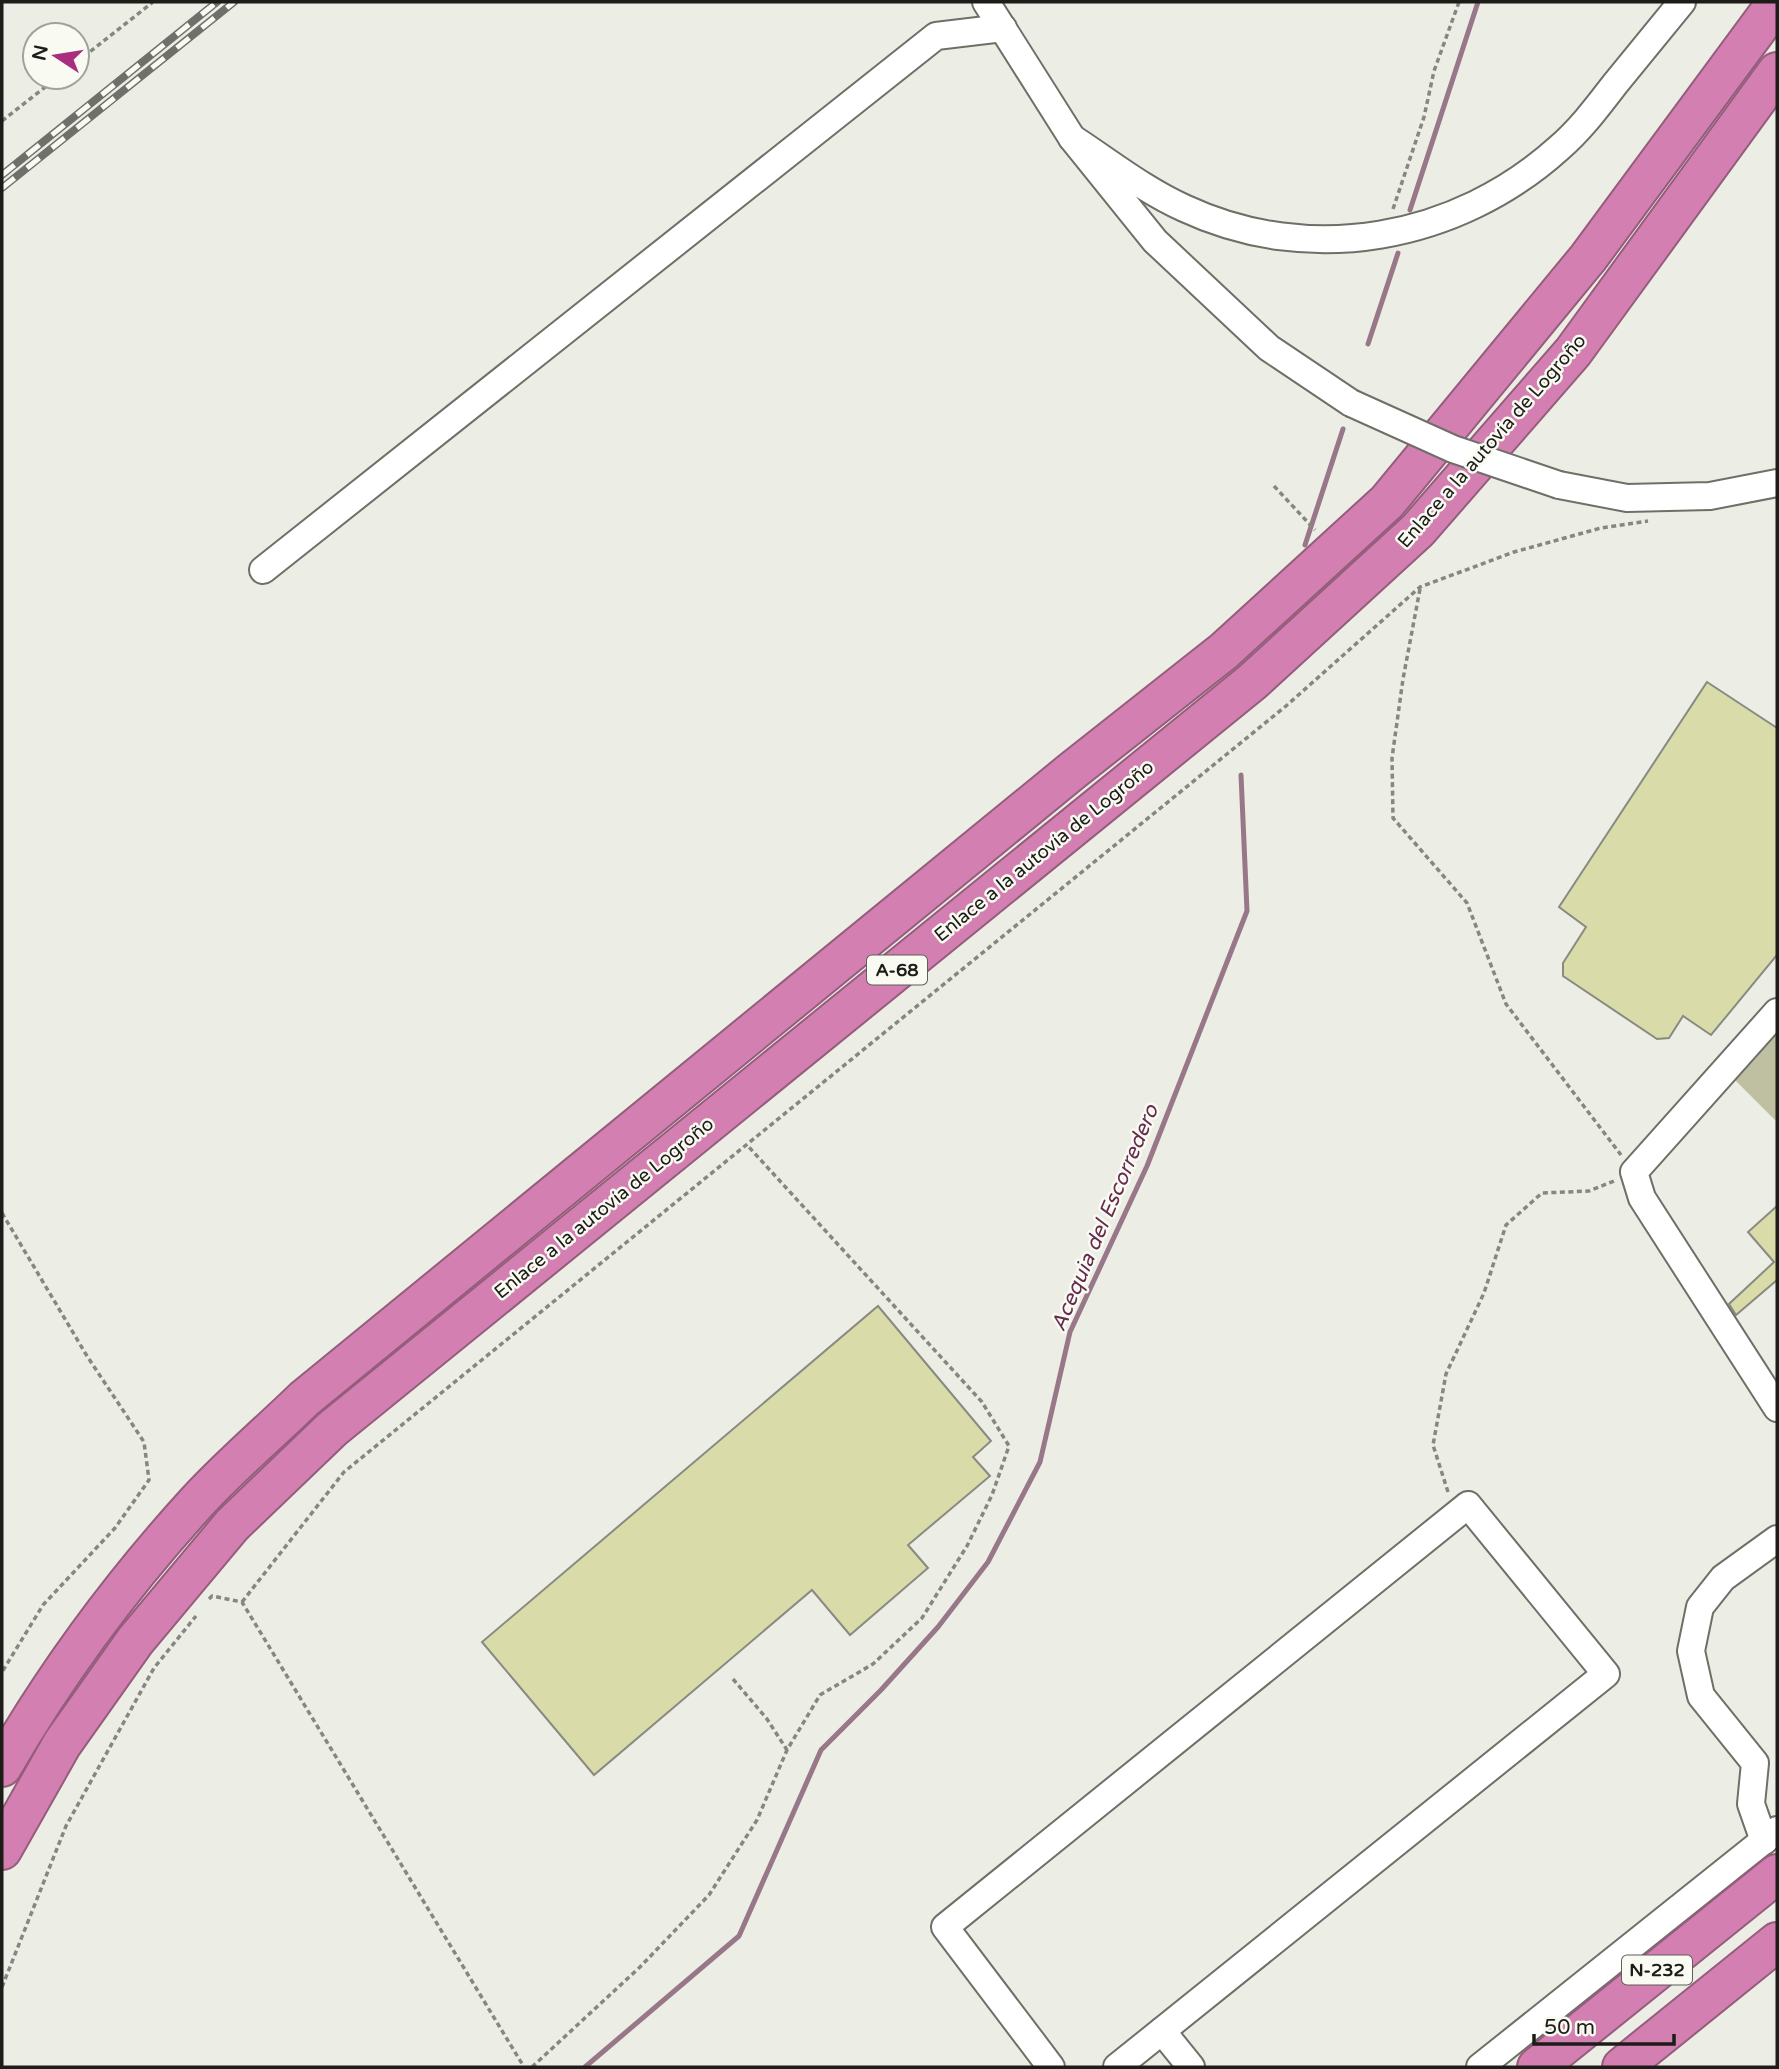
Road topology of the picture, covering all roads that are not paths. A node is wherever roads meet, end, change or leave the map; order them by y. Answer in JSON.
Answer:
{"nodes":[{"id":1,"x":986,"y":2,"type":"edge"},
{"id":2,"x":1682,"y":2,"type":"edge"},
{"id":3,"x":1752,"y":2,"type":"edge"},
{"id":4,"x":1777,"y":2,"type":"edge"},
{"id":5,"x":1003,"y":28,"type":"junction"},
{"id":6,"x":1777,"y":72,"type":"edge"},
{"id":7,"x":1777,"y":98,"type":"edge"},
{"id":8,"x":1072,"y":138,"type":"junction"},
{"id":9,"x":1707,"y":169,"type":"junction"},
{"id":10,"x":1588,"y":258,"type":"junction"},
{"id":11,"x":1777,"y":483,"type":"edge"},
{"id":12,"x":263,"y":569,"type":"dead end"},
{"id":13,"x":1147,"y":712,"type":"junction"},
{"id":14,"x":1173,"y":747,"type":"junction"},
{"id":15,"x":1777,"y":1012,"type":"edge"},
{"id":16,"x":1777,"y":1408,"type":"edge"},
{"id":17,"x":1777,"y":1539,"type":"edge"},
{"id":18,"x":2,"y":1767,"type":"edge"},
{"id":19,"x":1773,"y":1848,"type":"edge"},
{"id":20,"x":2,"y":1850,"type":"edge"},
{"id":21,"x":1777,"y":1942,"type":"edge"},
{"id":22,"x":1162,"y":2031,"type":"junction"},
{"id":23,"x":1051,"y":2067,"type":"edge"},
{"id":24,"x":1116,"y":2067,"type":"edge"},
{"id":25,"x":1191,"y":2067,"type":"edge"},
{"id":26,"x":1480,"y":2067,"type":"edge"},
{"id":27,"x":1537,"y":2067,"type":"edge"},
{"id":28,"x":1622,"y":2067,"type":"edge"}],
"edges":[{"from":1,"to":5,"type":"street"},
{"from":2,"to":8,"type":"street"},
{"from":3,"to":10,"type":"highway"},
{"from":4,"to":10,"type":"highway","name":"Enlace a la autovía de Logroño","number":"A-68"},
{"from":5,"to":8,"type":"street"},
{"from":5,"to":12,"type":"street"},
{"from":6,"to":9,"type":"highway","name":"Enlace a la autovía de Logroño","number":"A-68"},
{"from":7,"to":9,"type":"highway"},
{"from":8,"to":11,"type":"street","bridge":true},
{"from":9,"to":14,"type":"highway","name":"Enlace a la autovía de Logroño","number":"A-68"},
{"from":10,"to":13,"type":"highway","name":"Enlace a la autovía de Logroño","number":"A-68"},
{"from":13,"to":14,"type":"street"},
{"from":13,"to":18,"type":"highway","name":"Enlace a la autovía de Logroño","number":"A-68"},
{"from":14,"to":20,"type":"highway","name":"Enlace a la autovía de Logroño","number":"A-68"},
{"from":15,"to":16,"type":"street"},
{"from":17,"to":19,"type":"street"},
{"from":19,"to":26,"type":"street"},
{"from":19,"to":27,"type":"highway","number":"N-232"},
{"from":21,"to":28,"type":"highway","number":"N-232"},
{"from":22,"to":23,"type":"street"},
{"from":22,"to":24,"type":"street"},
{"from":22,"to":25,"type":"street"}]}
